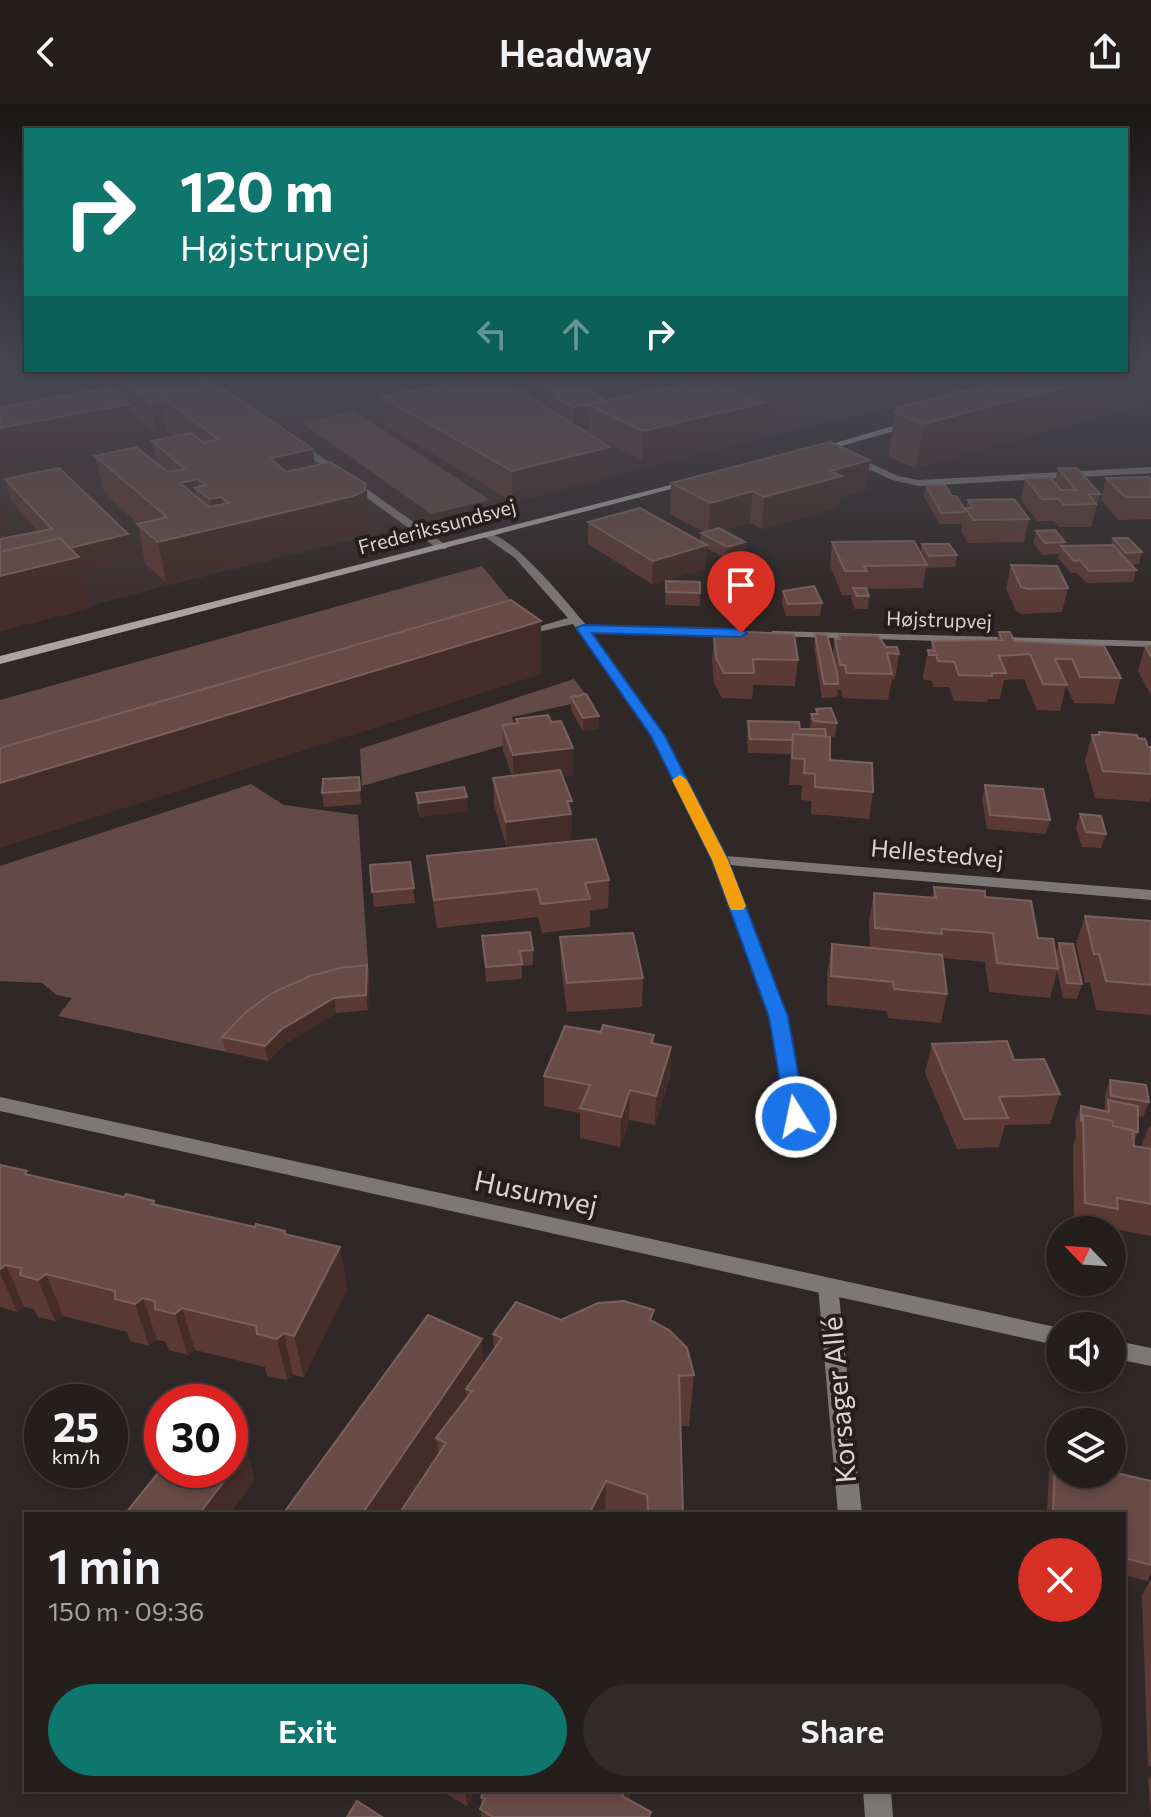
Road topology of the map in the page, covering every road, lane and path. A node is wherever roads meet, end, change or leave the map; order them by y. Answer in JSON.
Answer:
{"nodes":[{"id":1,"x":306,"y":451,"type":"edge"},
{"id":2,"x":812,"y":451,"type":"edge"},
{"id":3,"x":836,"y":451,"type":"edge"},
{"id":4,"x":797,"y":455,"type":"edge"},
{"id":5,"x":1151,"y":470,"type":"edge"},
{"id":6,"x":707,"y":478,"type":"edge"},
{"id":7,"x":489,"y":535,"type":"junction"},
{"id":8,"x":442,"y":547,"type":"junction"},
{"id":9,"x":578,"y":624,"type":"junction"},
{"id":10,"x":504,"y":640,"type":"edge"},
{"id":11,"x":1151,"y":644,"type":"edge"},
{"id":12,"x":0,"y":660,"type":"edge"},
{"id":13,"x":720,"y":860,"type":"junction"},
{"id":14,"x":1151,"y":895,"type":"edge"},
{"id":15,"x":0,"y":1104,"type":"edge"},
{"id":16,"x":796,"y":1117,"type":"dead end"},
{"id":17,"x":828,"y":1286,"type":"junction"},
{"id":18,"x":1046,"y":1334,"type":"edge"},
{"id":19,"x":1126,"y":1352,"type":"edge"},
{"id":20,"x":1151,"y":1357,"type":"edge"},
{"id":21,"x":850,"y":1512,"type":"edge"},
{"id":22,"x":877,"y":1792,"type":"edge"},
{"id":23,"x":879,"y":1817,"type":"edge"}],
"edges":[{"from":1,"to":8,"type":"street"},
{"from":2,"to":4,"type":"main road"},
{"from":3,"to":5,"type":"street"},
{"from":6,"to":7,"type":"main road","name":"Frederikssundsvej"},
{"from":7,"to":8,"type":"main road","name":"Frederikssundsvej"},
{"from":7,"to":9,"type":"street"},
{"from":8,"to":12,"type":"main road","name":"Frederikssundsvej"},
{"from":9,"to":10,"type":"street"},
{"from":9,"to":11,"type":"street","name":"Højstrupvej"},
{"from":9,"to":13,"type":"street"},
{"from":13,"to":14,"type":"street","name":"Hellestedvej"},
{"from":13,"to":16,"type":"street"},
{"from":15,"to":17,"type":"street","name":"Husumvej"},
{"from":17,"to":18,"type":"street","name":"Husumvej"},
{"from":17,"to":21,"type":"street","name":"Korsager Allé"},
{"from":19,"to":20,"type":"street"},
{"from":22,"to":23,"type":"street"}]}
